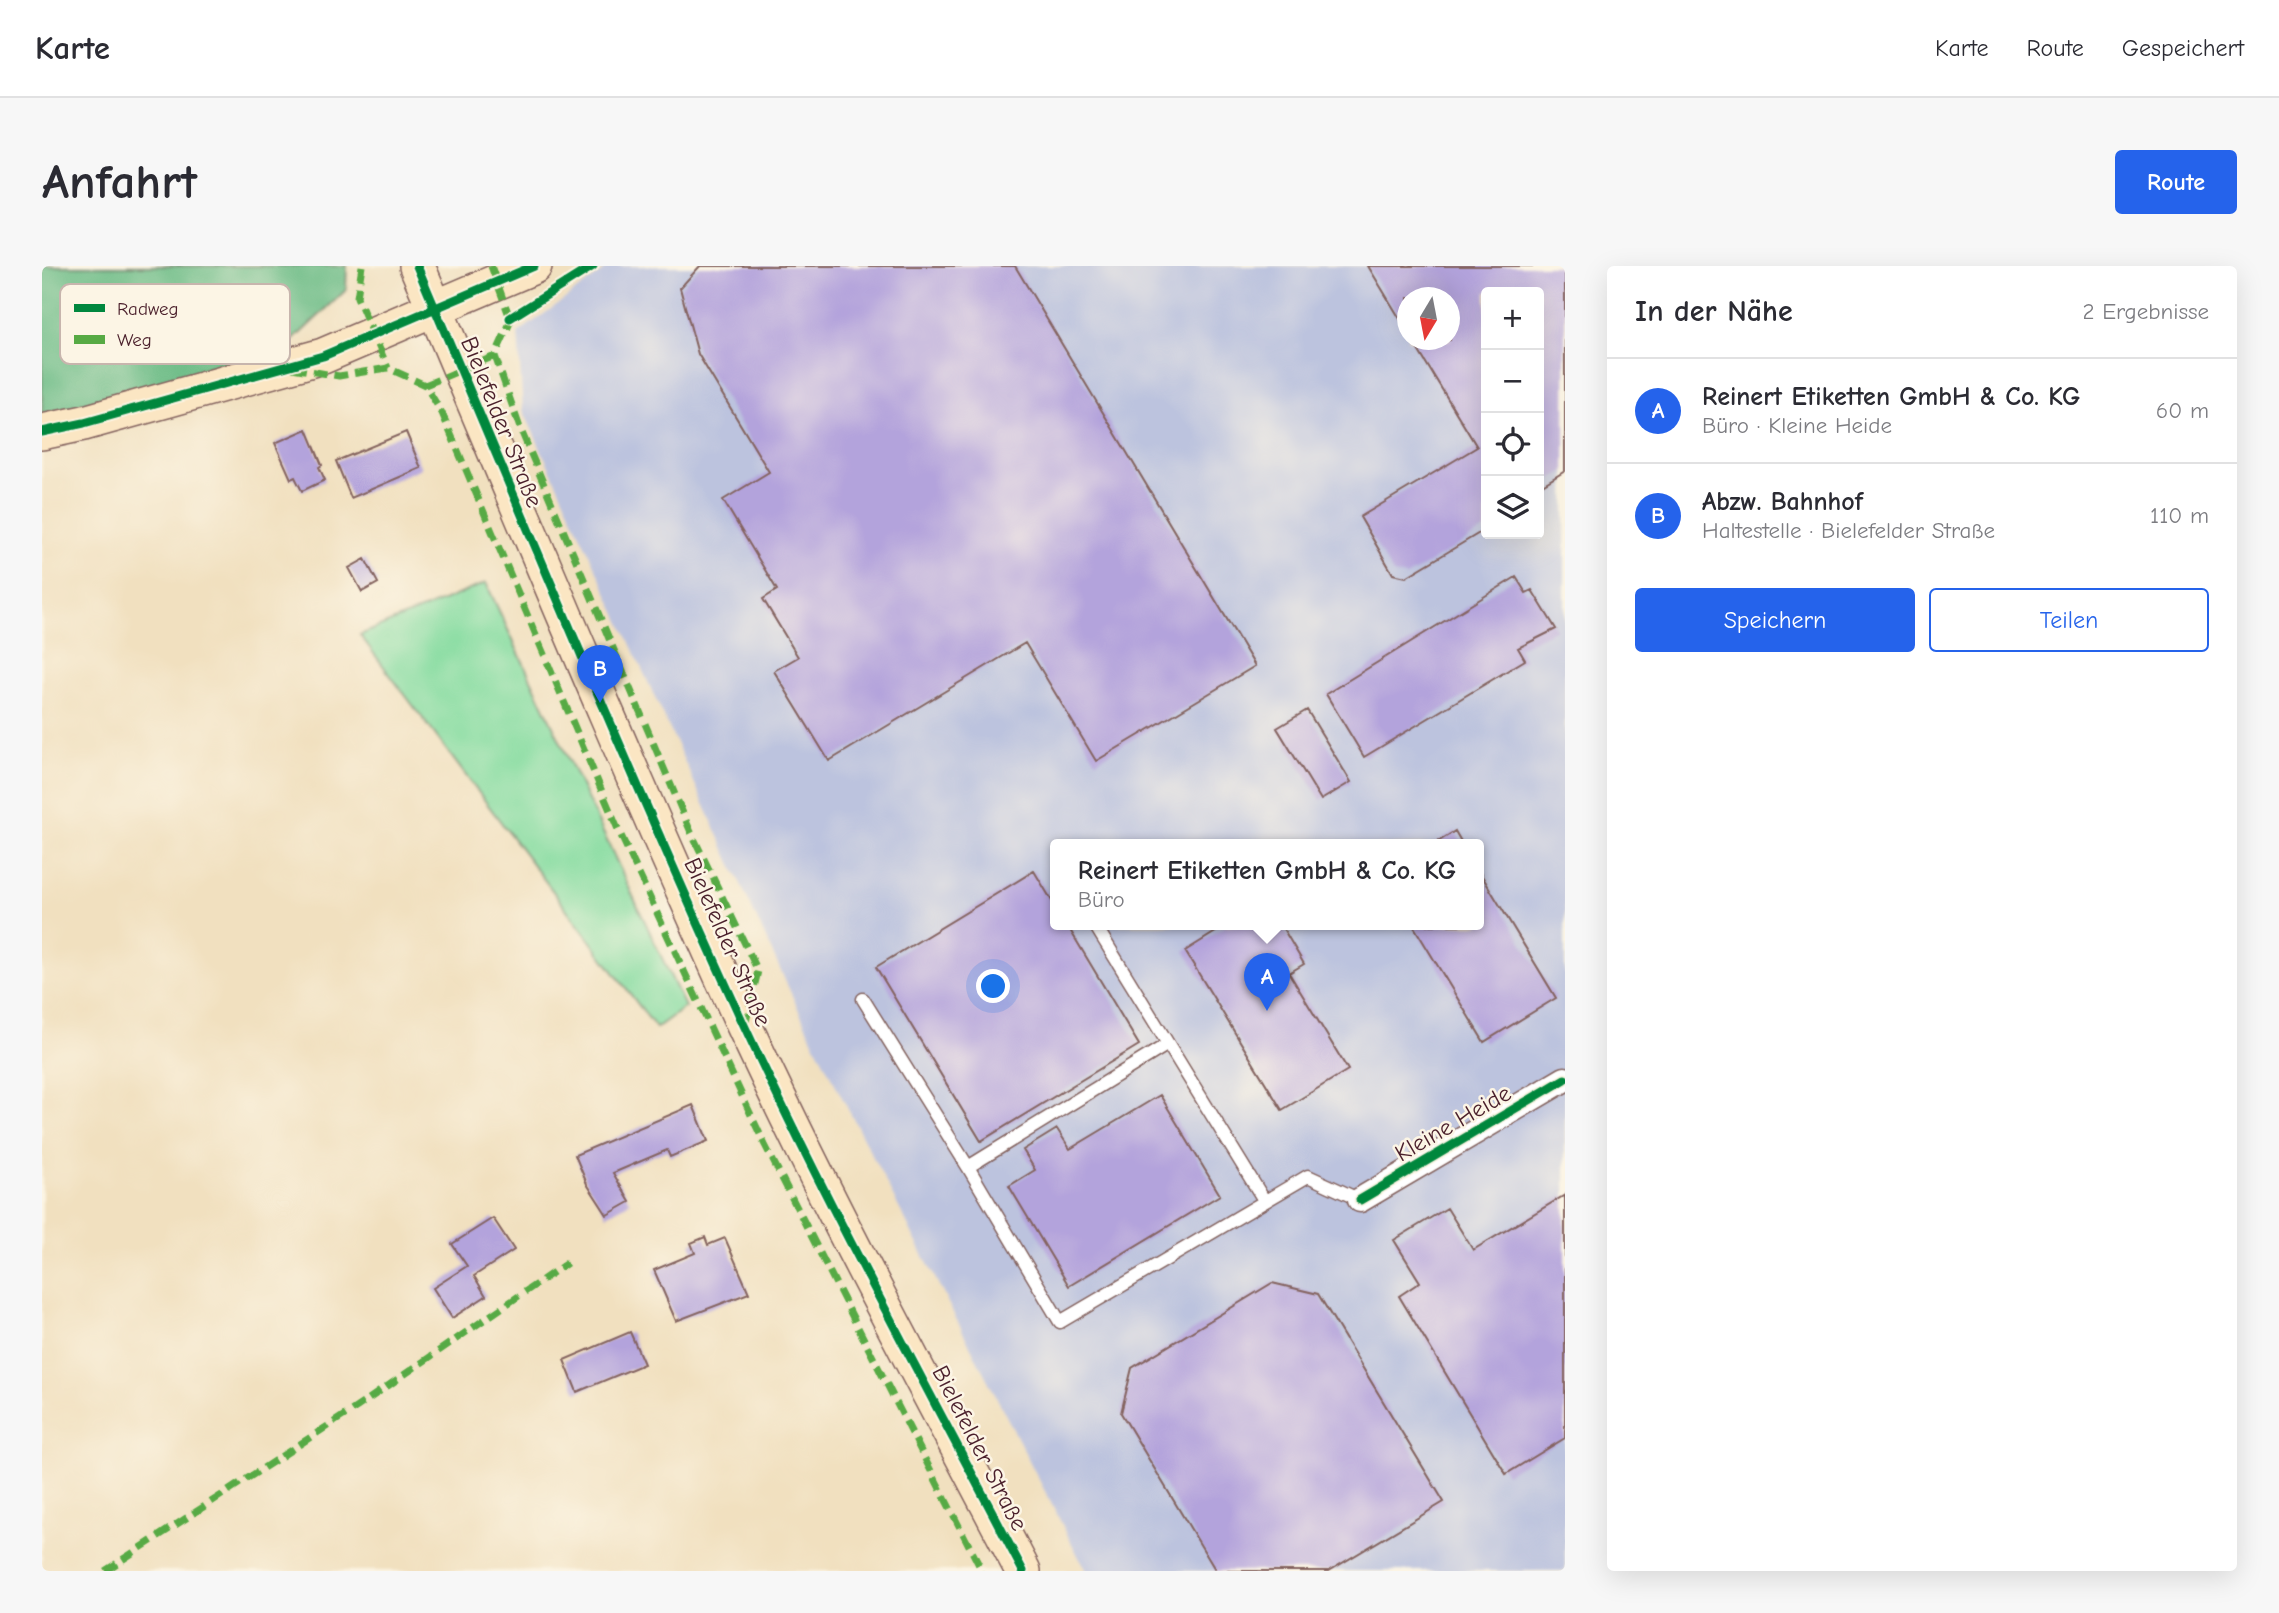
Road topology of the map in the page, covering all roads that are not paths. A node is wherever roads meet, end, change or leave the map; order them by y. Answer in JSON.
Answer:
{"nodes":[{"id":1,"x":417,"y":266,"type":"edge"},
{"id":2,"x":534,"y":266,"type":"edge"},
{"id":3,"x":436,"y":311,"type":"junction"},
{"id":4,"x":42,"y":432,"type":"edge"},
{"id":5,"x":1098,"y":930,"type":"edge"},
{"id":6,"x":863,"y":999,"type":"dead end"},
{"id":7,"x":1168,"y":1044,"type":"junction"},
{"id":8,"x":1565,"y":1079,"type":"edge"},
{"id":9,"x":968,"y":1167,"type":"junction"},
{"id":10,"x":1360,"y":1199,"type":"joint"},
{"id":11,"x":1264,"y":1200,"type":"junction"},
{"id":12,"x":1023,"y":1571,"type":"edge"}],
"edges":[{"from":1,"to":3,"type":"street","name":"Bielefelder Straße"},
{"from":2,"to":3,"type":"street"},
{"from":3,"to":4,"type":"street"},
{"from":3,"to":12,"type":"street","name":"Bielefelder Straße"},
{"from":5,"to":7,"type":"lane"},
{"from":6,"to":9,"type":"lane"},
{"from":7,"to":9,"type":"lane"},
{"from":7,"to":11,"type":"lane"},
{"from":8,"to":10,"type":"street","name":"Kleine Heide"},
{"from":9,"to":11,"type":"lane"},
{"from":10,"to":11,"type":"lane"}]}
